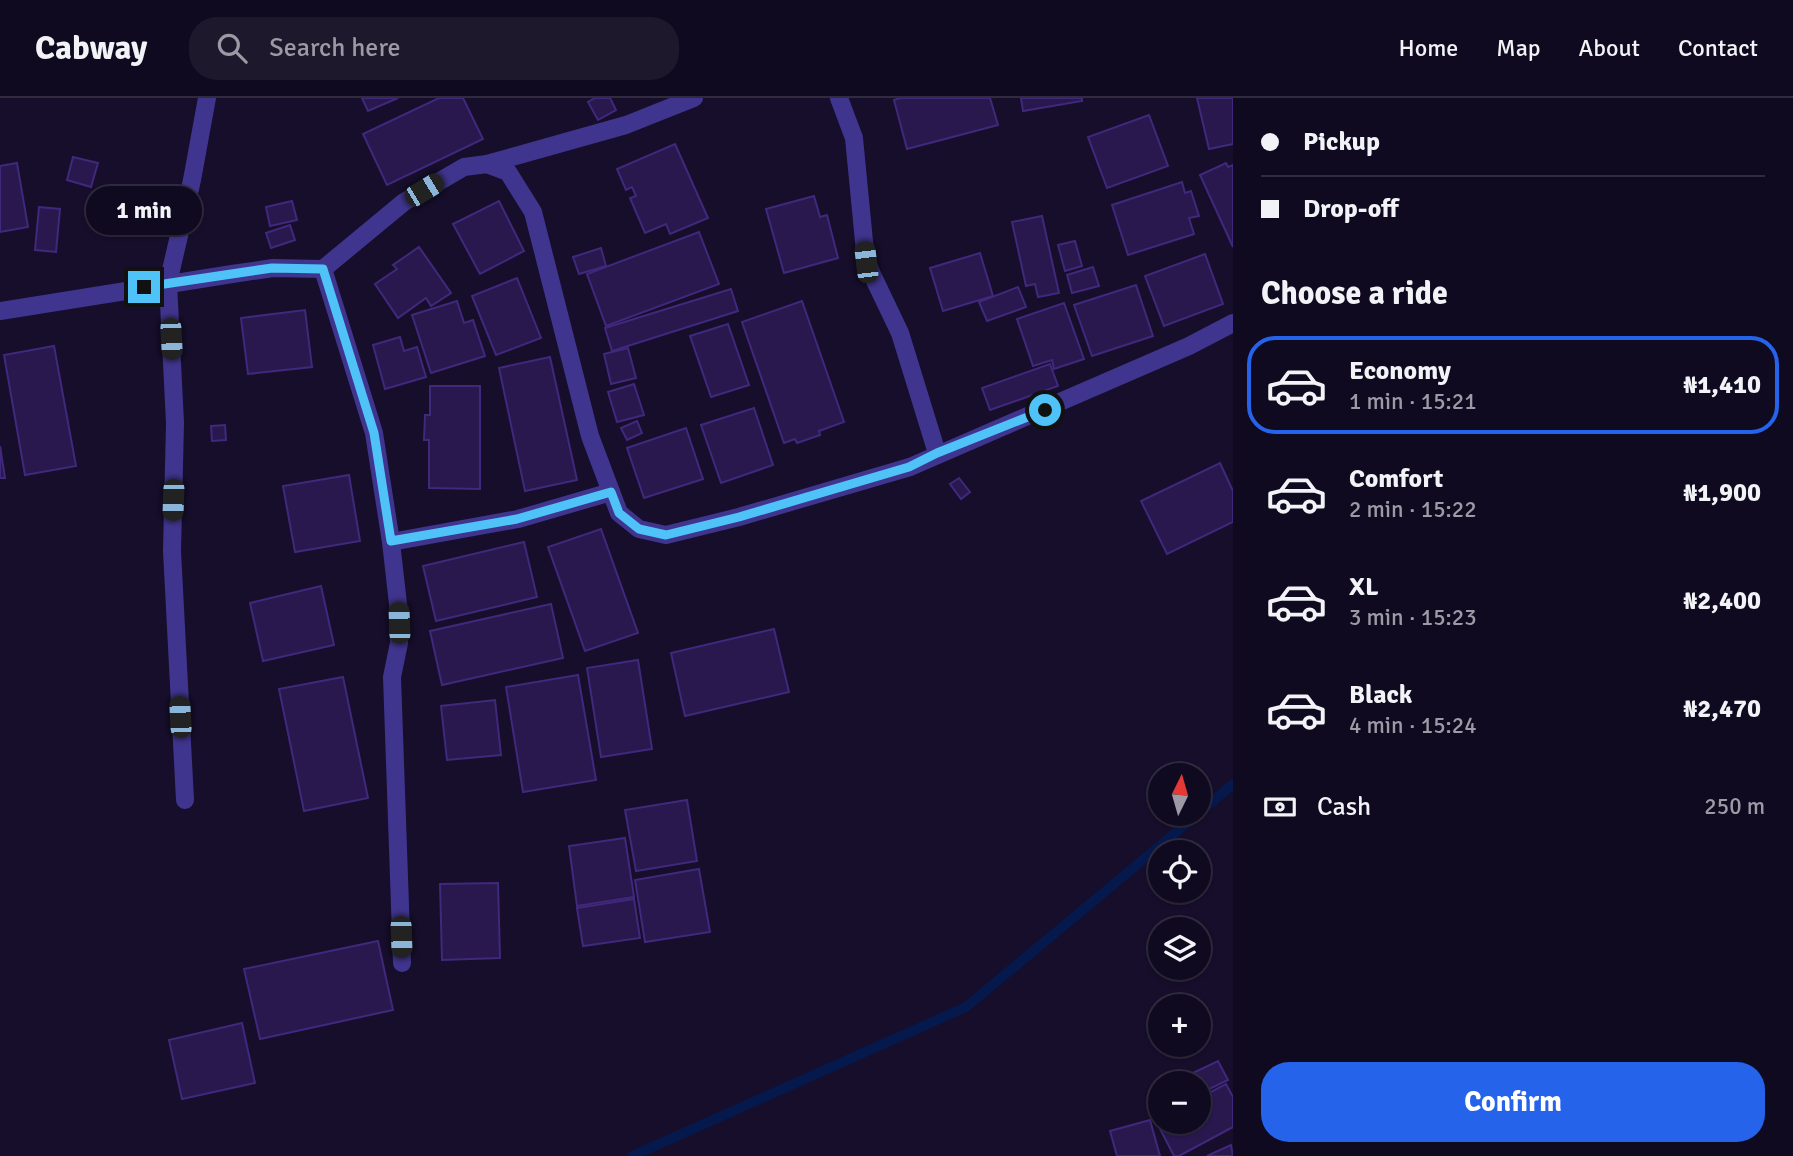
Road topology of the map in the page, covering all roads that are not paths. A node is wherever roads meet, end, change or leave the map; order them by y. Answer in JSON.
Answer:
{"nodes":[{"id":1,"x":207,"y":98,"type":"edge"},
{"id":2,"x":694,"y":98,"type":"edge"},
{"id":3,"x":839,"y":98,"type":"edge"},
{"id":4,"x":487,"y":164,"type":"junction"},
{"id":5,"x":323,"y":269,"type":"junction"},
{"id":6,"x":169,"y":284,"type":"junction"},
{"id":7,"x":0,"y":311,"type":"edge"},
{"id":8,"x":1233,"y":323,"type":"edge"},
{"id":9,"x":937,"y":453,"type":"junction"},
{"id":10,"x":611,"y":492,"type":"junction"},
{"id":11,"x":391,"y":541,"type":"junction"},
{"id":12,"x":185,"y":800,"type":"dead end"},
{"id":13,"x":402,"y":963,"type":"dead end"}],
"edges":[{"from":1,"to":6,"type":"street"},
{"from":2,"to":4,"type":"street"},
{"from":3,"to":9,"type":"street"},
{"from":4,"to":5,"type":"street"},
{"from":4,"to":10,"type":"street"},
{"from":5,"to":6,"type":"street"},
{"from":5,"to":11,"type":"street"},
{"from":6,"to":7,"type":"street"},
{"from":6,"to":12,"type":"street"},
{"from":8,"to":9,"type":"street"},
{"from":9,"to":10,"type":"street"},
{"from":10,"to":11,"type":"street"},
{"from":11,"to":13,"type":"street"}]}
